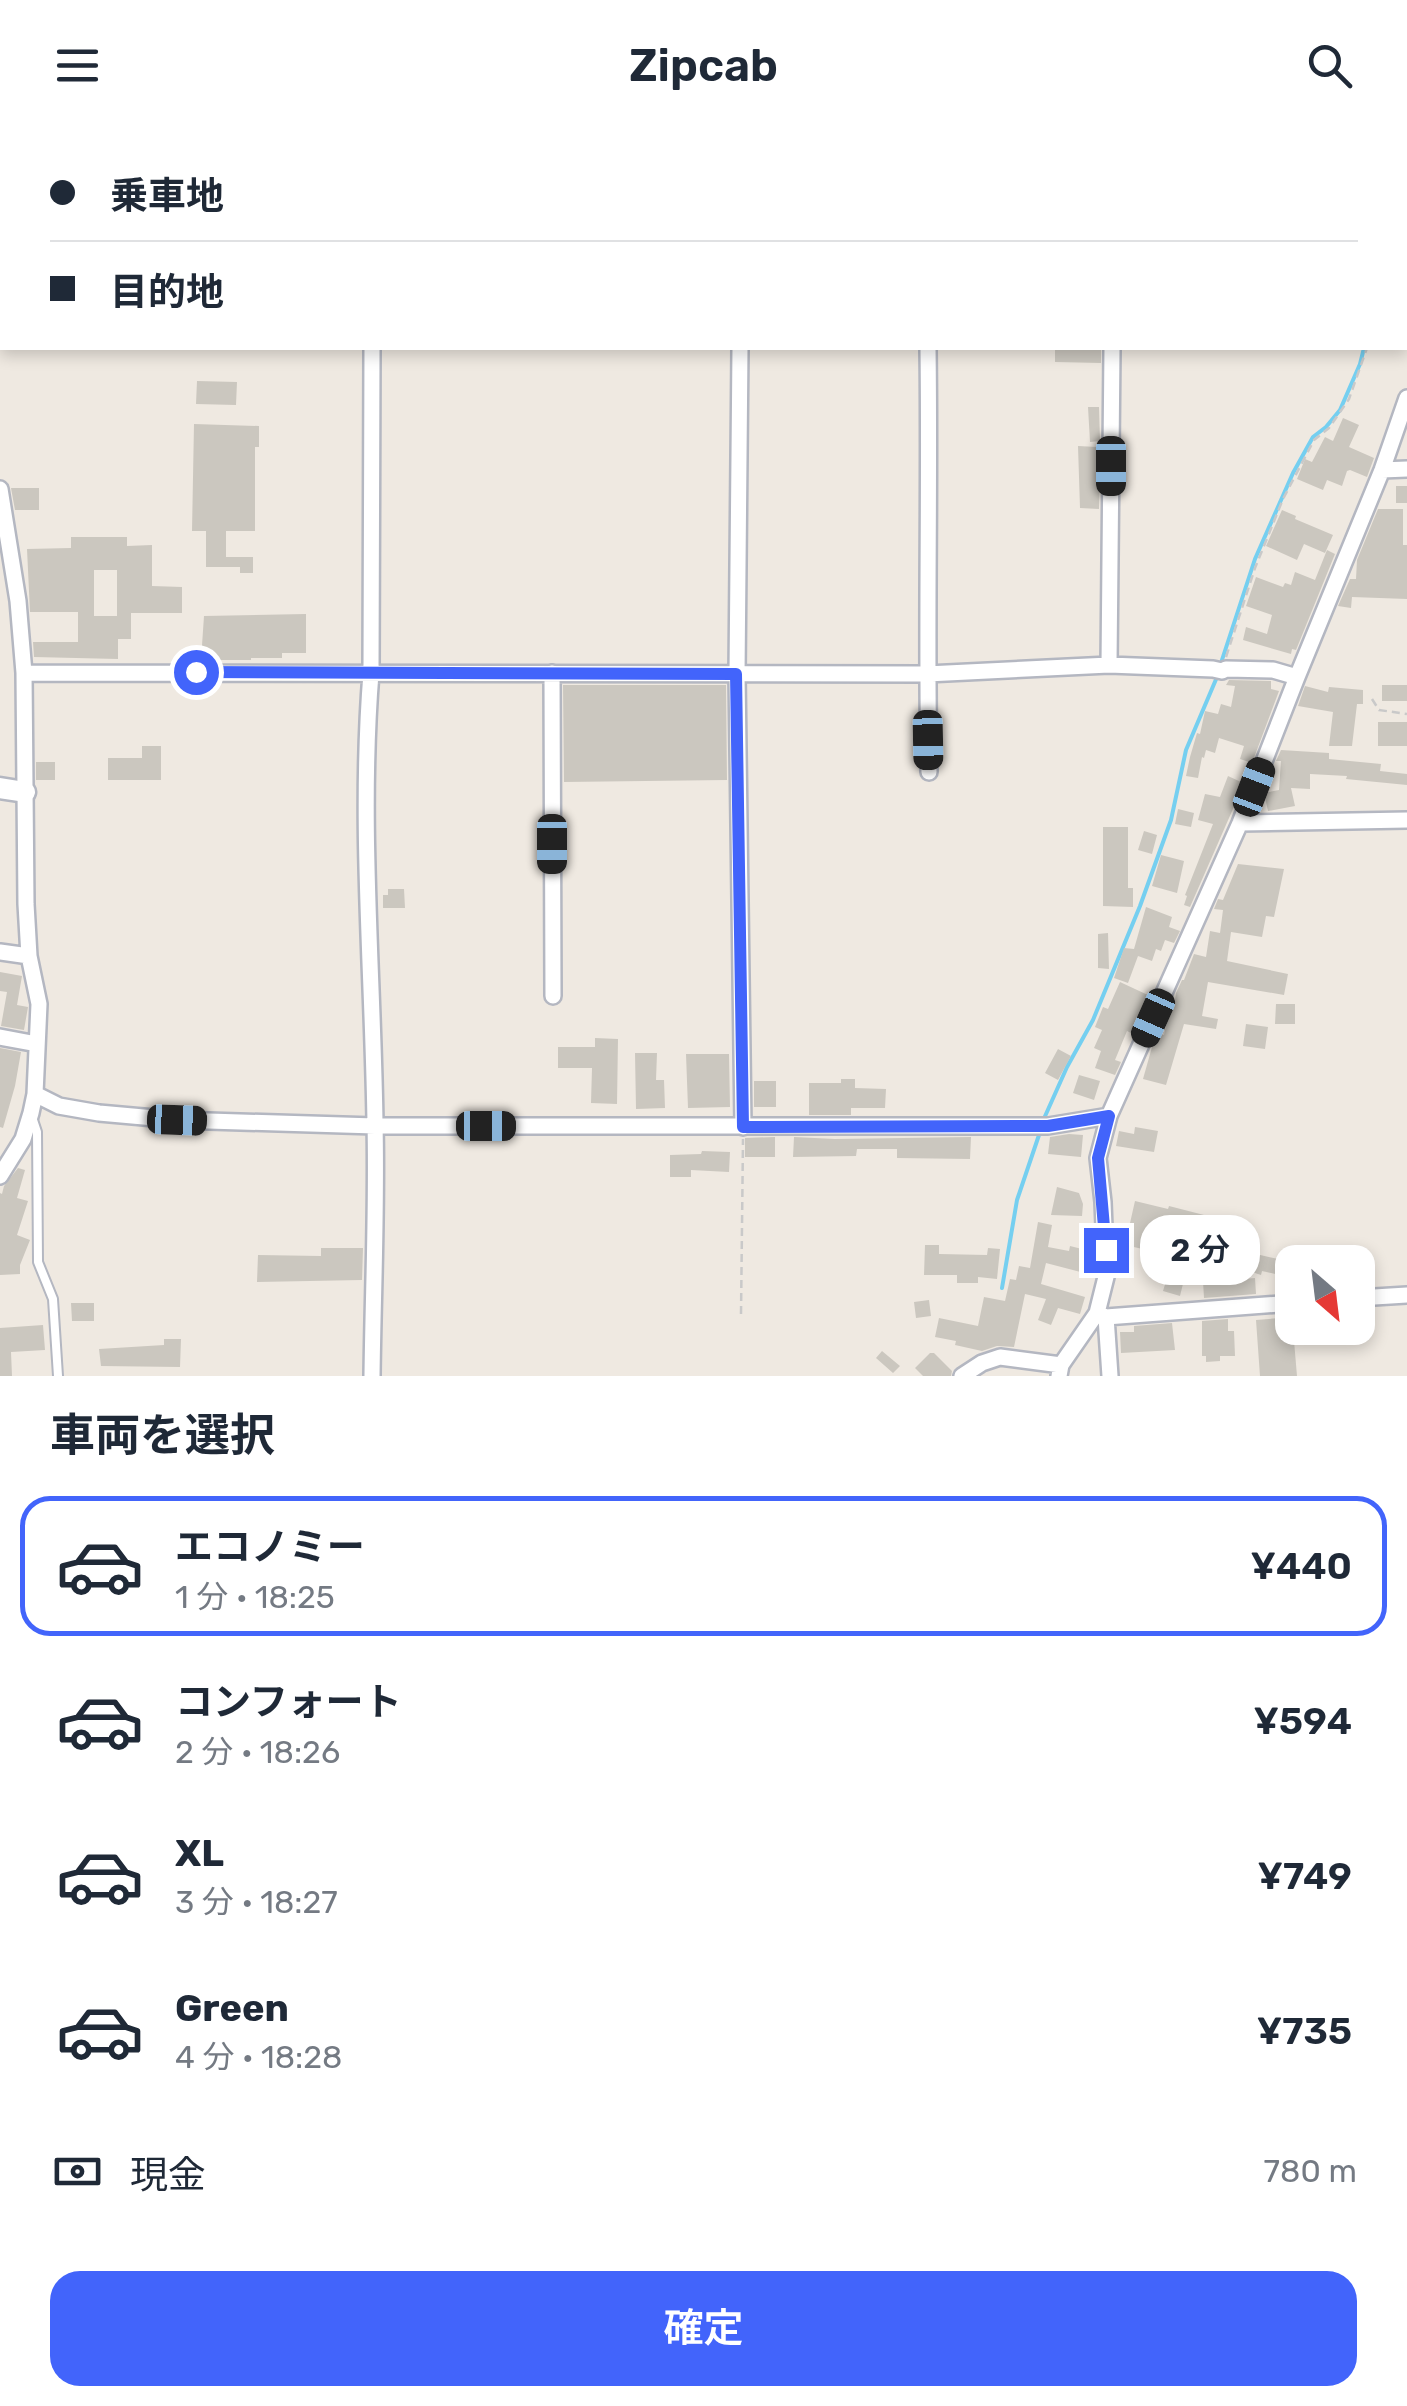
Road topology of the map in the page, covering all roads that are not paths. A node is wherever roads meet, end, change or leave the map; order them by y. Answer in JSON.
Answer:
{"nodes":[{"id":1,"x":372,"y":350,"type":"edge"},
{"id":2,"x":740,"y":350,"type":"edge"},
{"id":3,"x":928,"y":350,"type":"edge"},
{"id":4,"x":1112,"y":350,"type":"edge"},
{"id":5,"x":1407,"y":398,"type":"edge"},
{"id":6,"x":1407,"y":469,"type":"edge"},
{"id":7,"x":1382,"y":470,"type":"junction"},
{"id":8,"x":0,"y":489,"type":"edge"},
{"id":9,"x":1110,"y":664,"type":"junction"},
{"id":10,"x":24,"y":673,"type":"junction"},
{"id":11,"x":372,"y":673,"type":"junction"},
{"id":12,"x":552,"y":673,"type":"junction"},
{"id":13,"x":736,"y":674,"type":"junction"},
{"id":14,"x":927,"y":674,"type":"junction"},
{"id":15,"x":1296,"y":677,"type":"junction"},
{"id":16,"x":929,"y":772,"type":"dead end"},
{"id":17,"x":0,"y":788,"type":"edge"},
{"id":18,"x":24,"y":792,"type":"junction"},
{"id":19,"x":1407,"y":820,"type":"edge"},
{"id":20,"x":1240,"y":824,"type":"junction"},
{"id":21,"x":0,"y":952,"type":"edge"},
{"id":22,"x":29,"y":956,"type":"junction"},
{"id":23,"x":553,"y":996,"type":"dead end"},
{"id":24,"x":0,"y":1037,"type":"edge"},
{"id":25,"x":36,"y":1044,"type":"junction"},
{"id":26,"x":35,"y":1094,"type":"junction"},
{"id":27,"x":30,"y":1113,"type":"junction"},
{"id":28,"x":1109,"y":1116,"type":"junction"},
{"id":29,"x":376,"y":1126,"type":"junction"},
{"id":30,"x":743,"y":1127,"type":"junction"},
{"id":31,"x":2,"y":1170,"type":"edge"},
{"id":32,"x":1407,"y":1295,"type":"edge"},
{"id":33,"x":1375,"y":1297,"type":"edge"},
{"id":34,"x":1275,"y":1304,"type":"edge"},
{"id":35,"x":1101,"y":1315,"type":"junction"},
{"id":36,"x":1060,"y":1370,"type":"edge"},
{"id":37,"x":58,"y":1376,"type":"edge"},
{"id":38,"x":372,"y":1376,"type":"edge"},
{"id":39,"x":962,"y":1376,"type":"edge"},
{"id":40,"x":1110,"y":1376,"type":"edge"}],
"edges":[{"from":1,"to":11,"type":"street"},
{"from":2,"to":13,"type":"street"},
{"from":3,"to":14,"type":"street"},
{"from":4,"to":9,"type":"street"},
{"from":5,"to":7,"type":"street"},
{"from":6,"to":7,"type":"street"},
{"from":7,"to":15,"type":"street"},
{"from":8,"to":10,"type":"street"},
{"from":9,"to":14,"type":"street"},
{"from":9,"to":15,"type":"street"},
{"from":10,"to":11,"type":"street"},
{"from":10,"to":18,"type":"street"},
{"from":11,"to":12,"type":"street"},
{"from":11,"to":29,"type":"street"},
{"from":12,"to":13,"type":"street"},
{"from":12,"to":23,"type":"street"},
{"from":13,"to":14,"type":"street"},
{"from":13,"to":30,"type":"street"},
{"from":14,"to":16,"type":"street"},
{"from":15,"to":20,"type":"street"},
{"from":17,"to":18,"type":"street"},
{"from":18,"to":22,"type":"street"},
{"from":19,"to":20,"type":"street"},
{"from":20,"to":28,"type":"street"},
{"from":21,"to":22,"type":"street"},
{"from":22,"to":25,"type":"street"},
{"from":24,"to":25,"type":"street"},
{"from":25,"to":26,"type":"street"},
{"from":26,"to":27,"type":"street"},
{"from":26,"to":29,"type":"street"},
{"from":27,"to":31,"type":"street"},
{"from":27,"to":37,"type":"lane"},
{"from":28,"to":30,"type":"street"},
{"from":28,"to":35,"type":"street"},
{"from":29,"to":30,"type":"street"},
{"from":29,"to":38,"type":"street"},
{"from":32,"to":33,"type":"street"},
{"from":34,"to":35,"type":"street"},
{"from":35,"to":36,"type":"street"},
{"from":35,"to":40,"type":"street"},
{"from":36,"to":39,"type":"street"}]}
